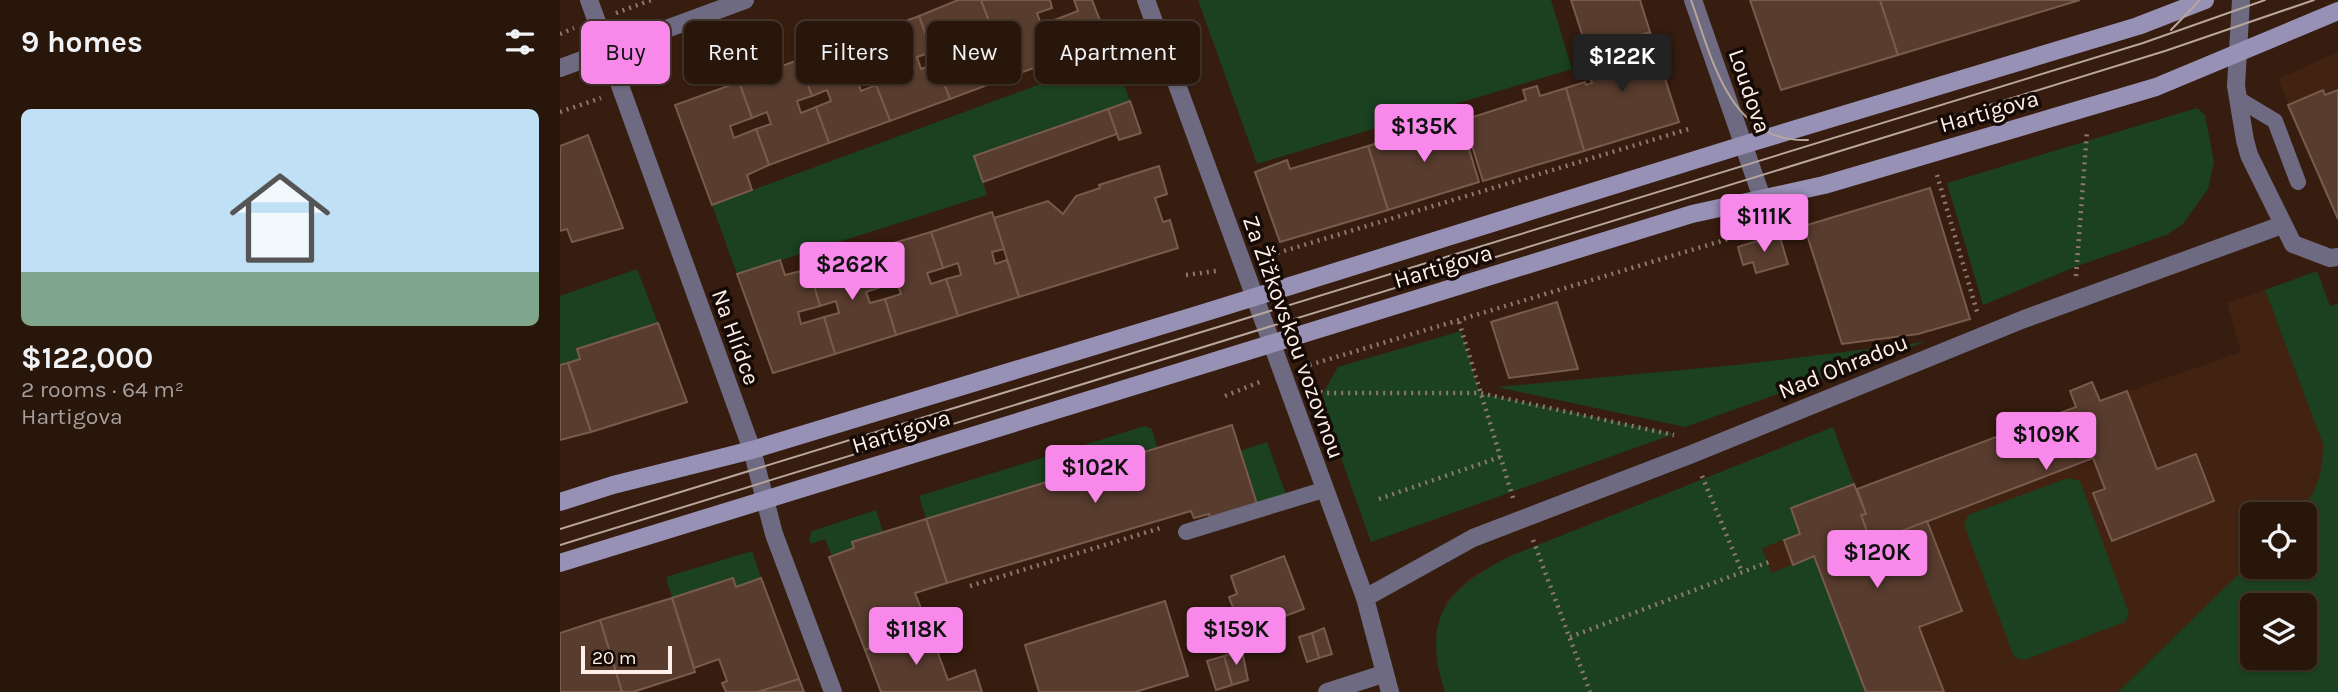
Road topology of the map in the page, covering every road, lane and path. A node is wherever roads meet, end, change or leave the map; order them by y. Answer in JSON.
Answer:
{"nodes":[{"id":1,"x":589,"y":0,"type":"edge"},
{"id":2,"x":651,"y":0,"type":"edge"},
{"id":3,"x":745,"y":0,"type":"edge"},
{"id":4,"x":1146,"y":0,"type":"edge"},
{"id":5,"x":1693,"y":0,"type":"edge"},
{"id":6,"x":2205,"y":0,"type":"edge"},
{"id":7,"x":2241,"y":0,"type":"edge"},
{"id":8,"x":2338,"y":11,"type":"edge"},
{"id":9,"x":608,"y":17,"type":"dead end"},
{"id":10,"x":596,"y":21,"type":"edge"},
{"id":11,"x":581,"y":25,"type":"dead end"},
{"id":12,"x":670,"y":28,"type":"edge"},
{"id":13,"x":560,"y":34,"type":"edge"},
{"id":14,"x":2238,"y":54,"type":"junction"},
{"id":15,"x":581,"y":60,"type":"edge"},
{"id":16,"x":560,"y":68,"type":"edge"},
{"id":17,"x":619,"y":84,"type":"edge"},
{"id":18,"x":2240,"y":100,"type":"junction"},
{"id":19,"x":1692,"y":128,"type":"dead end"},
{"id":20,"x":2099,"y":128,"type":"dead end"},
{"id":21,"x":1743,"y":145,"type":"junction"},
{"id":22,"x":1930,"y":153,"type":"junction"},
{"id":23,"x":2298,"y":182,"type":"dead end"},
{"id":24,"x":1762,"y":198,"type":"junction"},
{"id":25,"x":1805,"y":216,"type":"dead end"},
{"id":26,"x":2282,"y":225,"type":"junction"},
{"id":27,"x":1263,"y":257,"type":"dead end"},
{"id":28,"x":2338,"y":257,"type":"edge"},
{"id":29,"x":1216,"y":271,"type":"dead end"},
{"id":30,"x":1186,"y":275,"type":"dead end"},
{"id":31,"x":2076,"y":284,"type":"dead end"},
{"id":32,"x":1255,"y":296,"type":"junction"},
{"id":33,"x":1459,"y":322,"type":"junction"},
{"id":34,"x":1980,"y":323,"type":"dead end"},
{"id":35,"x":1271,"y":345,"type":"junction"},
{"id":36,"x":1281,"y":374,"type":"junction"},
{"id":37,"x":1480,"y":393,"type":"junction"},
{"id":38,"x":1225,"y":396,"type":"dead end"},
{"id":39,"x":1677,"y":438,"type":"dead end"},
{"id":40,"x":752,"y":450,"type":"junction"},
{"id":41,"x":1500,"y":457,"type":"junction"},
{"id":42,"x":1700,"y":472,"type":"dead end"},
{"id":43,"x":1323,"y":490,"type":"junction"},
{"id":44,"x":764,"y":498,"type":"junction"},
{"id":45,"x":1379,"y":499,"type":"dead end"},
{"id":46,"x":1513,"y":499,"type":"dead end"},
{"id":47,"x":560,"y":502,"type":"edge"},
{"id":48,"x":1186,"y":532,"type":"joint"},
{"id":49,"x":1533,"y":540,"type":"dead end"},
{"id":50,"x":1769,"y":562,"type":"dead end"},
{"id":51,"x":560,"y":563,"type":"edge"},
{"id":52,"x":1742,"y":572,"type":"junction"},
{"id":53,"x":970,"y":586,"type":"dead end"},
{"id":54,"x":1365,"y":598,"type":"junction"},
{"id":55,"x":1570,"y":638,"type":"junction"},
{"id":56,"x":1383,"y":674,"type":"junction"},
{"id":57,"x":833,"y":692,"type":"edge"},
{"id":58,"x":1327,"y":692,"type":"edge"},
{"id":59,"x":1390,"y":692,"type":"edge"},
{"id":60,"x":1590,"y":692,"type":"edge"}],
"edges":[{"from":1,"to":10,"type":"street","name":"Na Hlídce"},
{"from":2,"to":9,"type":"path"},
{"from":3,"to":12,"type":"street"},
{"from":4,"to":32,"type":"street","name":"Za Žižkovskou vozovnou"},
{"from":5,"to":21,"type":"street","name":"Loudova"},
{"from":6,"to":21,"type":"main road","name":"Hartigova"},
{"from":7,"to":14,"type":"street"},
{"from":8,"to":14,"type":"main road","name":"Hartigova"},
{"from":11,"to":13,"type":"path"},
{"from":14,"to":18,"type":"street"},
{"from":14,"to":22,"type":"main road","name":"Hartigova"},
{"from":15,"to":16,"type":"street"},
{"from":17,"to":40,"type":"street","name":"Na Hlídce"},
{"from":18,"to":23,"type":"lane"},
{"from":18,"to":26,"type":"street"},
{"from":19,"to":27,"type":"path"},
{"from":20,"to":31,"type":"path"},
{"from":21,"to":24,"type":"street","name":"Loudova"},
{"from":21,"to":32,"type":"main road","name":"Hartigova"},
{"from":22,"to":24,"type":"main road","name":"Hartigova"},
{"from":22,"to":34,"type":"path"},
{"from":24,"to":35,"type":"main road","name":"Hartigova"},
{"from":25,"to":33,"type":"path"},
{"from":26,"to":28,"type":"street"},
{"from":26,"to":54,"type":"street","name":"Nad Ohradou"},
{"from":29,"to":30,"type":"path"},
{"from":32,"to":35,"type":"street","name":"Za Žižkovskou vozovnou"},
{"from":32,"to":40,"type":"main road","name":"Hartigova"},
{"from":33,"to":36,"type":"path"},
{"from":33,"to":37,"type":"path"},
{"from":35,"to":36,"type":"street","name":"Za Žižkovskou vozovnou"},
{"from":35,"to":44,"type":"main road","name":"Hartigova"},
{"from":36,"to":37,"type":"path"},
{"from":36,"to":38,"type":"path"},
{"from":36,"to":43,"type":"street","name":"Za Žižkovskou vozovnou"},
{"from":37,"to":39,"type":"path"},
{"from":37,"to":41,"type":"path"},
{"from":40,"to":44,"type":"street","name":"Na Hlídce"},
{"from":40,"to":47,"type":"main road","name":"Hartigova"},
{"from":41,"to":45,"type":"path"},
{"from":41,"to":46,"type":"path"},
{"from":42,"to":52,"type":"path"},
{"from":43,"to":48,"type":"lane"},
{"from":43,"to":54,"type":"street","name":"Za Žižkovskou vozovnou"},
{"from":44,"to":51,"type":"main road","name":"Hartigova"},
{"from":44,"to":57,"type":"street","name":"Na Hlídce"},
{"from":48,"to":53,"type":"path"},
{"from":49,"to":55,"type":"path"},
{"from":50,"to":52,"type":"path"},
{"from":52,"to":55,"type":"path"},
{"from":54,"to":56,"type":"street","name":"Za Žižkovskou vozovnou"},
{"from":55,"to":60,"type":"path"},
{"from":56,"to":58,"type":"street"},
{"from":56,"to":59,"type":"street","name":"Za Žižkovskou vozovnou"}]}
